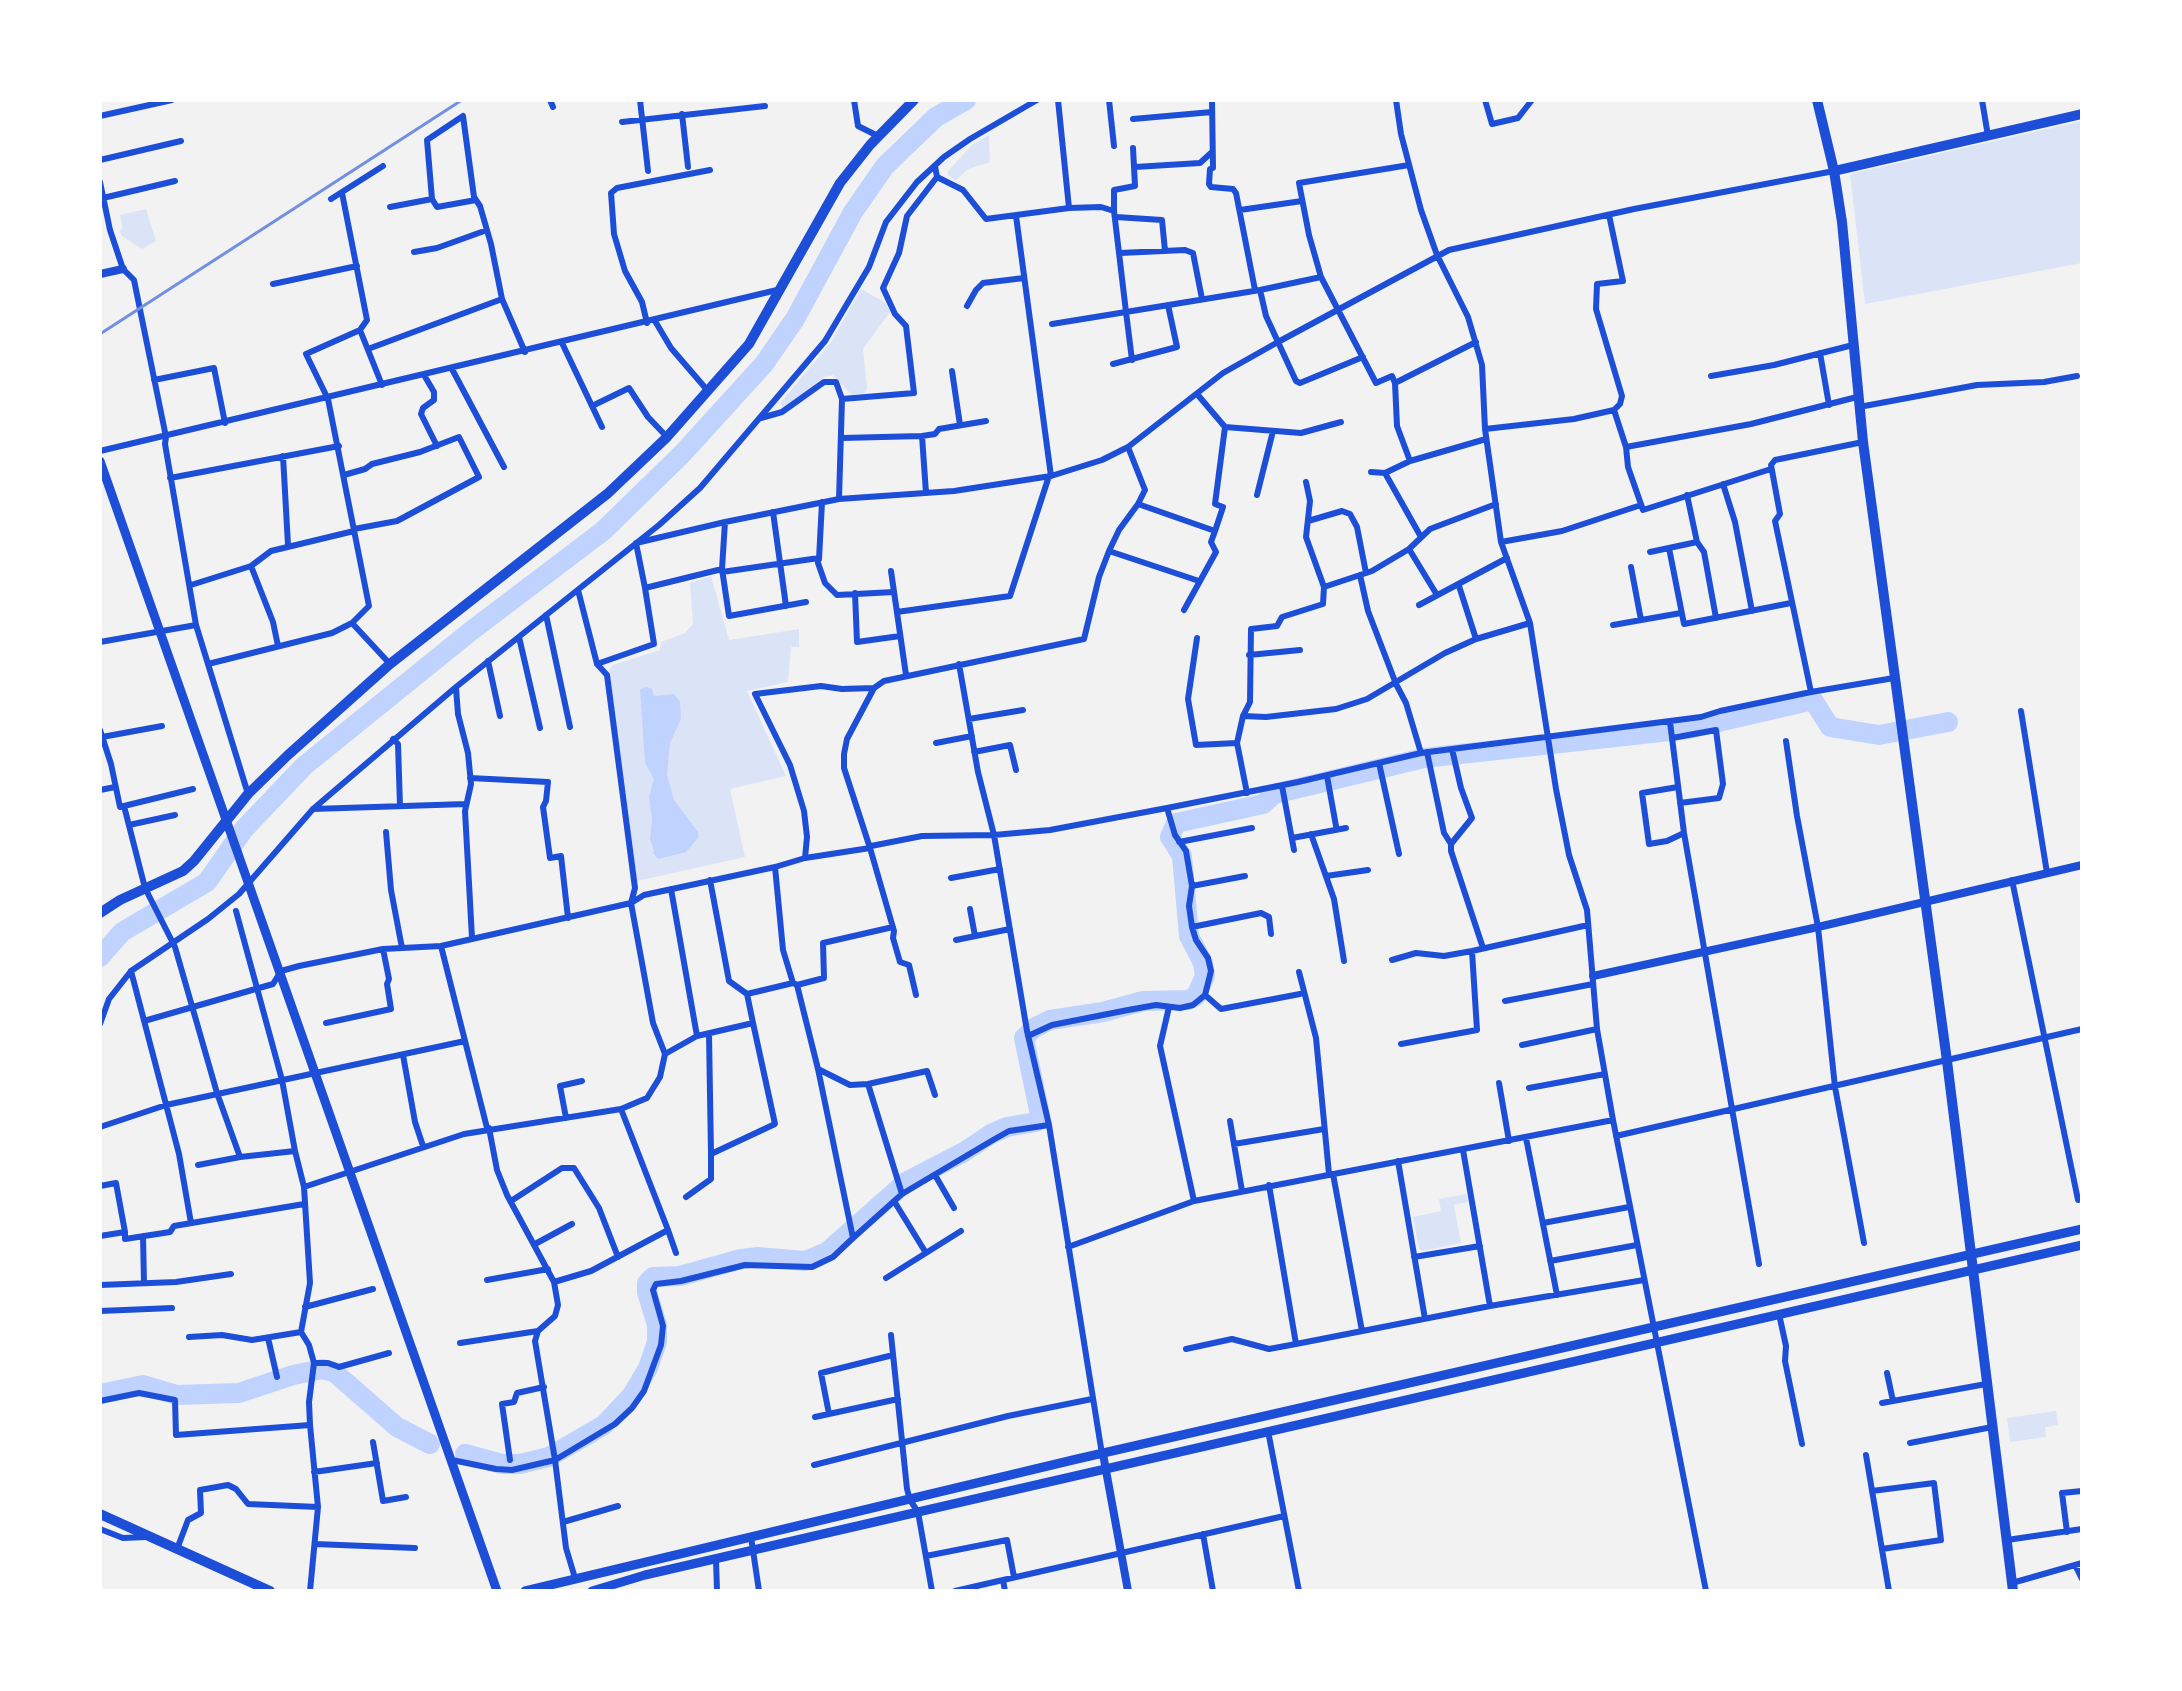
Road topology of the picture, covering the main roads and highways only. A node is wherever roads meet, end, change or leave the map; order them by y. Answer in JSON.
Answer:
{"nodes":[{"id":1,"x":914,"y":100,"type":"edge"},
{"id":2,"x":1817,"y":100,"type":"edge"},
{"id":3,"x":2082,"y":114,"type":"edge"},
{"id":4,"x":1834,"y":171,"type":"junction"},
{"id":5,"x":100,"y":461,"type":"edge"},
{"id":6,"x":227,"y":819,"type":"junction"},
{"id":7,"x":100,"y":913,"type":"edge"},
{"id":8,"x":2082,"y":1229,"type":"edge"},
{"id":9,"x":2082,"y":1245,"type":"edge"},
{"id":10,"x":1971,"y":1254,"type":"junction"},
{"id":11,"x":1973,"y":1271,"type":"junction"},
{"id":12,"x":100,"y":1514,"type":"edge"},
{"id":13,"x":2013,"y":1587,"type":"edge"},
{"id":14,"x":270,"y":1591,"type":"edge"},
{"id":15,"x":497,"y":1591,"type":"edge"},
{"id":16,"x":525,"y":1591,"type":"edge"},
{"id":17,"x":592,"y":1591,"type":"edge"}],
"edges":[{"from":1,"to":6,"type":"main road"},
{"from":2,"to":4,"type":"main road"},
{"from":3,"to":4,"type":"main road"},
{"from":4,"to":10,"type":"main road"},
{"from":5,"to":6,"type":"main road"},
{"from":6,"to":7,"type":"main road"},
{"from":6,"to":15,"type":"main road"},
{"from":8,"to":10,"type":"main road"},
{"from":9,"to":11,"type":"main road"},
{"from":10,"to":11,"type":"main road"},
{"from":10,"to":16,"type":"main road"},
{"from":11,"to":13,"type":"main road"},
{"from":11,"to":17,"type":"main road"},
{"from":12,"to":14,"type":"main road"}]}
